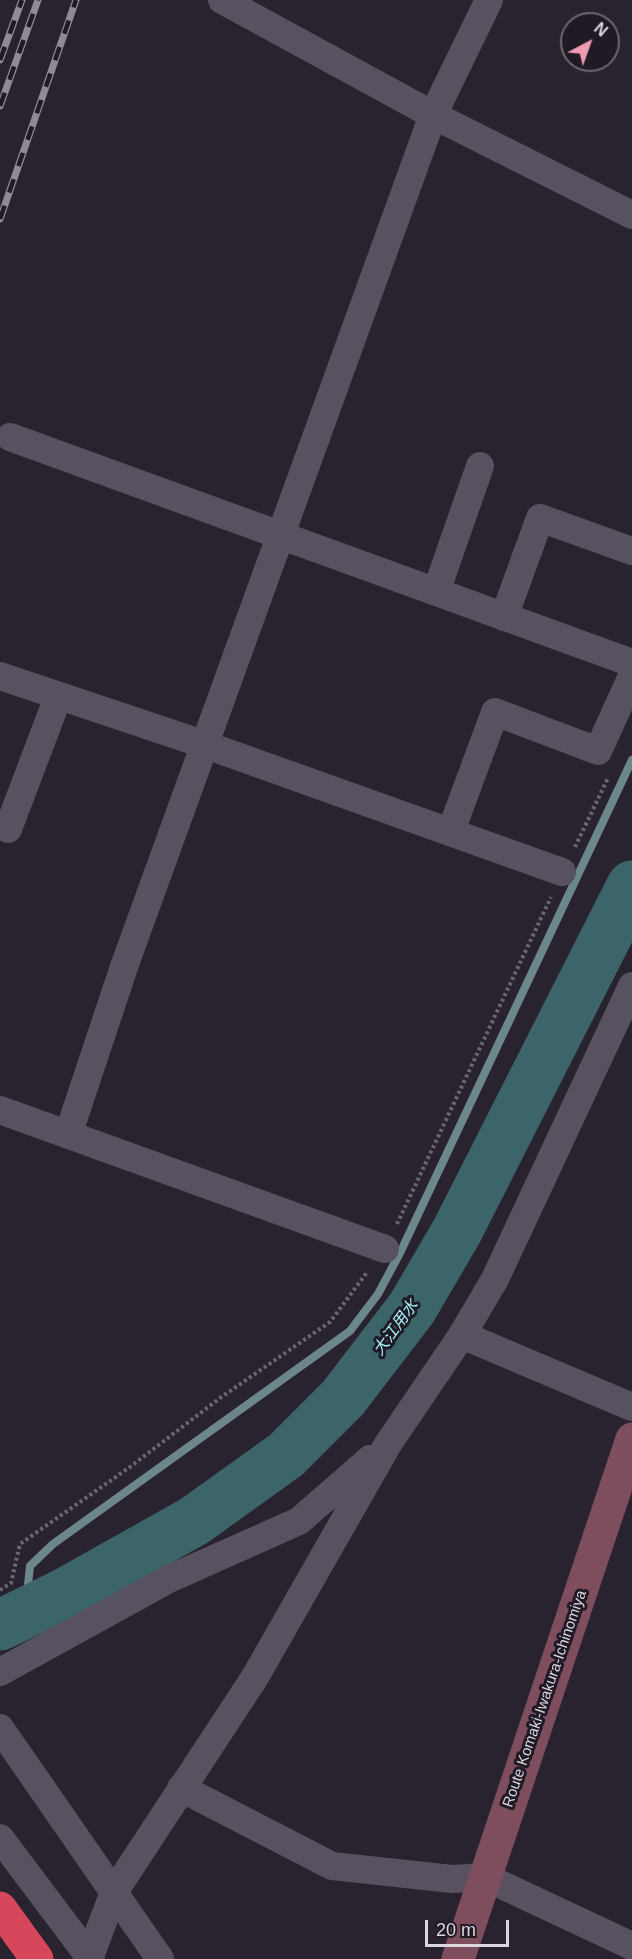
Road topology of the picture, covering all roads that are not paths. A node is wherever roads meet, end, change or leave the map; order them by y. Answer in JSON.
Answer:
{"nodes":[{"id":1,"x":222,"y":0,"type":"edge"},
{"id":2,"x":489,"y":0,"type":"edge"},
{"id":3,"x":433,"y":115,"type":"junction"},
{"id":4,"x":632,"y":215,"type":"edge"},
{"id":5,"x":10,"y":437,"type":"dead end"},
{"id":6,"x":480,"y":466,"type":"dead end"},
{"id":7,"x":282,"y":536,"type":"junction"},
{"id":8,"x":632,"y":551,"type":"edge"},
{"id":9,"x":436,"y":592,"type":"junction"},
{"id":10,"x":504,"y":617,"type":"junction"},
{"id":11,"x":632,"y":663,"type":"edge"},
{"id":12,"x":0,"y":676,"type":"edge"},
{"id":13,"x":632,"y":676,"type":"edge"},
{"id":14,"x":58,"y":697,"type":"junction"},
{"id":15,"x":206,"y":745,"type":"junction"},
{"id":16,"x":8,"y":829,"type":"dead end"},
{"id":17,"x":451,"y":831,"type":"junction"},
{"id":18,"x":562,"y":872,"type":"road end"},
{"id":19,"x":632,"y":986,"type":"edge"},
{"id":20,"x":0,"y":1110,"type":"edge"},
{"id":21,"x":69,"y":1135,"type":"junction"},
{"id":22,"x":385,"y":1249,"type":"road end"},
{"id":23,"x":462,"y":1335,"type":"junction"},
{"id":24,"x":632,"y":1407,"type":"edge"},
{"id":25,"x":632,"y":1439,"type":"edge"},
{"id":26,"x":388,"y":1444,"type":"junction"},
{"id":27,"x":0,"y":1672,"type":"edge"},
{"id":28,"x":0,"y":1728,"type":"edge"},
{"id":29,"x":181,"y":1788,"type":"junction"},
{"id":30,"x":0,"y":1838,"type":"edge"},
{"id":31,"x":485,"y":1877,"type":"junction"},
{"id":32,"x":114,"y":1892,"type":"junction"},
{"id":33,"x":0,"y":1908,"type":"edge"},
{"id":34,"x":632,"y":1946,"type":"edge"},
{"id":35,"x":90,"y":1958,"type":"edge"},
{"id":36,"x":37,"y":1959,"type":"edge"},
{"id":37,"x":160,"y":1959,"type":"edge"},
{"id":38,"x":458,"y":1959,"type":"edge"}],
"edges":[{"from":1,"to":3,"type":"street"},
{"from":2,"to":3,"type":"street"},
{"from":3,"to":4,"type":"street"},
{"from":3,"to":7,"type":"street"},
{"from":5,"to":7,"type":"street"},
{"from":6,"to":9,"type":"street"},
{"from":7,"to":9,"type":"street"},
{"from":7,"to":15,"type":"street"},
{"from":8,"to":10,"type":"street"},
{"from":9,"to":10,"type":"street"},
{"from":10,"to":11,"type":"street"},
{"from":12,"to":14,"type":"street"},
{"from":13,"to":17,"type":"street"},
{"from":14,"to":15,"type":"street"},
{"from":14,"to":16,"type":"street"},
{"from":15,"to":17,"type":"street"},
{"from":15,"to":21,"type":"street"},
{"from":17,"to":18,"type":"street"},
{"from":19,"to":23,"type":"street"},
{"from":20,"to":21,"type":"street"},
{"from":21,"to":22,"type":"street"},
{"from":23,"to":24,"type":"street"},
{"from":23,"to":26,"type":"street"},
{"from":25,"to":31,"type":"main road","name":"Route Komaki-Iwakura-Ichinomiya"},
{"from":26,"to":27,"type":"street"},
{"from":26,"to":29,"type":"street"},
{"from":28,"to":32,"type":"street"},
{"from":29,"to":31,"type":"street"},
{"from":29,"to":32,"type":"street"},
{"from":30,"to":35,"type":"street"},
{"from":31,"to":34,"type":"street"},
{"from":31,"to":38,"type":"main road","name":"Route Komaki-Iwakura-Ichinomiya"},
{"from":32,"to":35,"type":"street"},
{"from":32,"to":37,"type":"street"},
{"from":33,"to":36,"type":"highway"}]}
